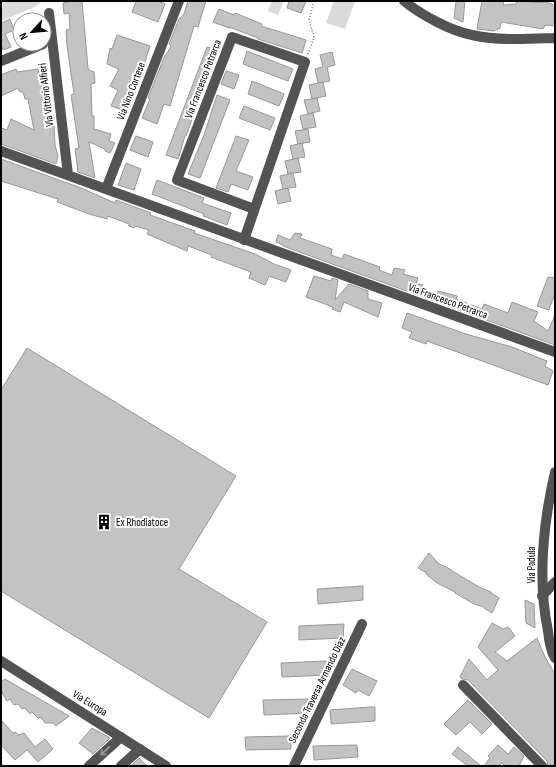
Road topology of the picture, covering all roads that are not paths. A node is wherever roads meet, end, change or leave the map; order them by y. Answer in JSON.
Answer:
{"nodes":[{"id":1,"x":179,"y":1,"type":"edge"},
{"id":2,"x":404,"y":1,"type":"edge"},
{"id":3,"x":555,"y":38,"type":"edge"},
{"id":4,"x":24,"y":52,"type":"edge"},
{"id":5,"x":48,"y":52,"type":"edge"},
{"id":6,"x":1,"y":61,"type":"edge"},
{"id":7,"x":1,"y":152,"type":"edge"},
{"id":8,"x":68,"y":175,"type":"junction"},
{"id":9,"x":106,"y":189,"type":"junction"},
{"id":10,"x":254,"y":209,"type":"junction"},
{"id":11,"x":244,"y":240,"type":"junction"},
{"id":12,"x":555,"y":352,"type":"edge"},
{"id":13,"x":555,"y":472,"type":"edge"},
{"id":14,"x":555,"y":582,"type":"edge"},
{"id":15,"x":542,"y":596,"type":"junction"},
{"id":16,"x":362,"y":624,"type":"dead end"},
{"id":17,"x":554,"y":654,"type":"edge"},
{"id":18,"x":1,"y":661,"type":"edge"},
{"id":19,"x":463,"y":685,"type":"dead end"},
{"id":20,"x":121,"y":737,"type":"junction"},
{"id":21,"x":140,"y":749,"type":"junction"},
{"id":22,"x":89,"y":766,"type":"edge"},
{"id":23,"x":121,"y":766,"type":"edge"},
{"id":24,"x":166,"y":766,"type":"edge"},
{"id":25,"x":294,"y":766,"type":"edge"},
{"id":26,"x":542,"y":766,"type":"edge"}],
"edges":[{"from":1,"to":9,"type":"street","name":"Via Nino Cortese"},
{"from":2,"to":3,"type":"street"},
{"from":4,"to":6,"type":"street"},
{"from":5,"to":8,"type":"street","name":"Via Vittorio Alfieri"},
{"from":7,"to":8,"type":"street","name":"Via Francesco Petrarca"},
{"from":8,"to":9,"type":"street","name":"Via Francesco Petrarca"},
{"from":9,"to":11,"type":"street","name":"Via Francesco Petrarca"},
{"from":10,"to":10,"type":"street","name":"Via Francesco Petrarca"},
{"from":10,"to":11,"type":"street"},
{"from":11,"to":12,"type":"street","name":"Via Francesco Petrarca"},
{"from":13,"to":15,"type":"street","name":"Via Padula"},
{"from":14,"to":15,"type":"street"},
{"from":15,"to":17,"type":"street","name":"Via Padula"},
{"from":16,"to":25,"type":"street","name":"Seconda Traversa Armando Diaz"},
{"from":18,"to":20,"type":"street","name":"Via Europa"},
{"from":19,"to":26,"type":"street"},
{"from":20,"to":21,"type":"street","name":"Via Europa"},
{"from":20,"to":22,"type":"street","one_way":true},
{"from":21,"to":23,"type":"street"},
{"from":21,"to":24,"type":"street","name":"Via Europa"}]}
